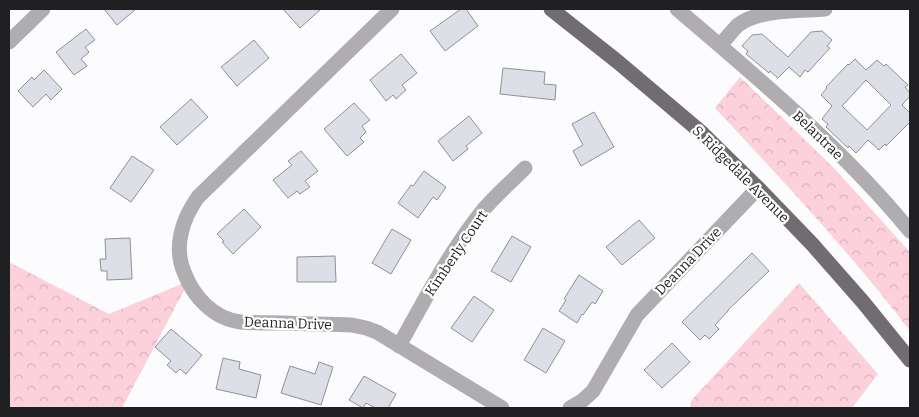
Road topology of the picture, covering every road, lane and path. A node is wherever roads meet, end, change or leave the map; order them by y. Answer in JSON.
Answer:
{"nodes":[{"id":1,"x":43,"y":9,"type":"edge"},
{"id":2,"x":392,"y":9,"type":"edge"},
{"id":3,"x":551,"y":9,"type":"edge"},
{"id":4,"x":678,"y":9,"type":"edge"},
{"id":5,"x":825,"y":9,"type":"edge"},
{"id":6,"x":9,"y":42,"type":"edge"},
{"id":7,"x":720,"y":45,"type":"junction"},
{"id":8,"x":525,"y":168,"type":"dead end"},
{"id":9,"x":758,"y":188,"type":"junction"},
{"id":10,"x":910,"y":231,"type":"edge"},
{"id":11,"x":399,"y":346,"type":"junction"},
{"id":12,"x":910,"y":360,"type":"edge"},
{"id":13,"x":502,"y":408,"type":"edge"},
{"id":14,"x":570,"y":408,"type":"edge"}],
"edges":[{"from":1,"to":6,"type":"street"},
{"from":2,"to":11,"type":"street","name":"Deanna Drive"},
{"from":3,"to":9,"type":"main road","name":"S. Ridgedale Avenue"},
{"from":4,"to":7,"type":"street","name":"Belantrae"},
{"from":5,"to":7,"type":"street"},
{"from":7,"to":10,"type":"street","name":"Belantrae"},
{"from":8,"to":11,"type":"street","name":"Kimberly Court"},
{"from":9,"to":12,"type":"main road","name":"S. Ridgedale Avenue"},
{"from":9,"to":14,"type":"street","name":"Deanna Drive"},
{"from":11,"to":13,"type":"street","name":"Deanna Drive"}]}
